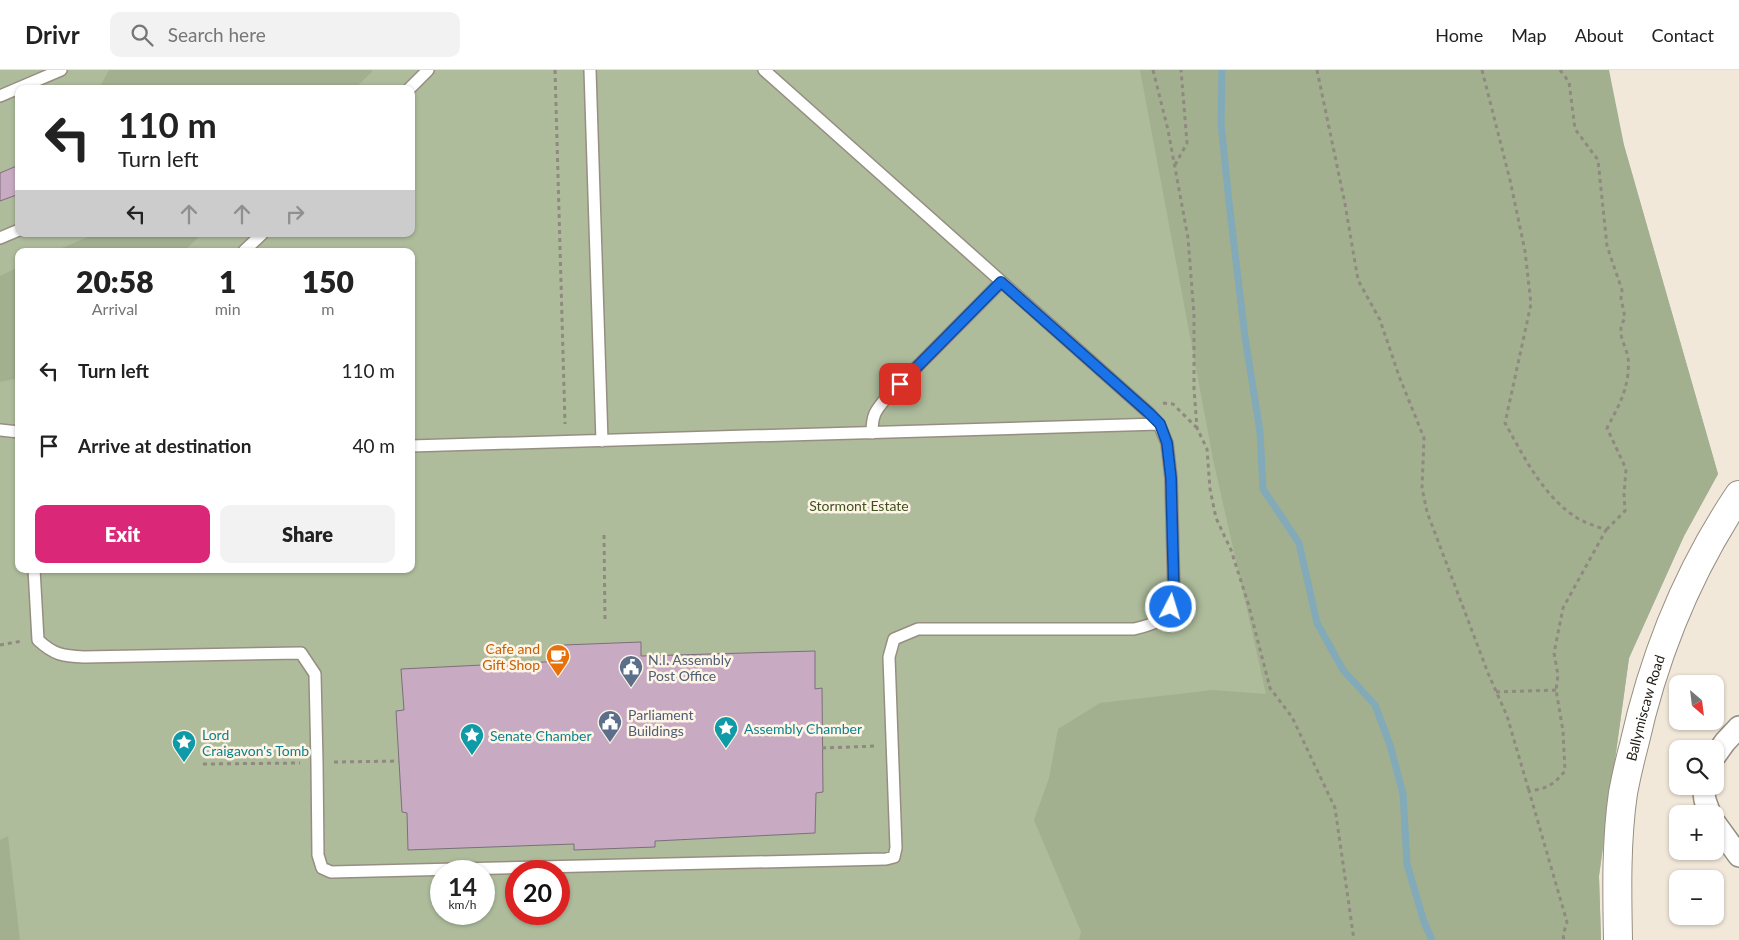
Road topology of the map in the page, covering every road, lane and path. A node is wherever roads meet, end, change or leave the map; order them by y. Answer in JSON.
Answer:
{"nodes":[{"id":1,"x":61,"y":70,"type":"edge"},
{"id":2,"x":428,"y":70,"type":"edge"},
{"id":3,"x":555,"y":70,"type":"edge"},
{"id":4,"x":590,"y":70,"type":"edge"},
{"id":5,"x":764,"y":70,"type":"edge"},
{"id":6,"x":1153,"y":70,"type":"edge"},
{"id":7,"x":1182,"y":70,"type":"edge"},
{"id":8,"x":1318,"y":70,"type":"edge"},
{"id":9,"x":1482,"y":70,"type":"edge"},
{"id":10,"x":1560,"y":70,"type":"edge"},
{"id":11,"x":26,"y":85,"type":"edge"},
{"id":12,"x":413,"y":85,"type":"edge"},
{"id":13,"x":15,"y":90,"type":"edge"},
{"id":14,"x":0,"y":96,"type":"edge"},
{"id":15,"x":1175,"y":166,"type":"junction"},
{"id":16,"x":15,"y":232,"type":"edge"},
{"id":17,"x":259,"y":237,"type":"edge"},
{"id":18,"x":0,"y":238,"type":"edge"},
{"id":19,"x":247,"y":248,"type":"edge"},
{"id":20,"x":1001,"y":282,"type":"junction"},
{"id":21,"x":1159,"y":405,"type":"dead end"},
{"id":22,"x":1160,"y":424,"type":"junction"},
{"id":23,"x":1198,"y":428,"type":"junction"},
{"id":24,"x":0,"y":430,"type":"edge"},
{"id":25,"x":15,"y":432,"type":"edge"},
{"id":26,"x":872,"y":433,"type":"junction"},
{"id":27,"x":566,"y":441,"type":"junction"},
{"id":28,"x":602,"y":441,"type":"junction"},
{"id":29,"x":415,"y":446,"type":"edge"},
{"id":30,"x":1739,"y":495,"type":"edge"},
{"id":31,"x":1606,"y":530,"type":"junction"},
{"id":32,"x":604,"y":535,"type":"dead end"},
{"id":33,"x":34,"y":573,"type":"edge"},
{"id":34,"x":605,"y":623,"type":"dead end"},
{"id":35,"x":24,"y":641,"type":"dead end"},
{"id":36,"x":0,"y":645,"type":"edge"},
{"id":37,"x":1556,"y":690,"type":"junction"},
{"id":38,"x":1496,"y":692,"type":"junction"},
{"id":39,"x":1739,"y":727,"type":"edge"},
{"id":40,"x":1724,"y":743,"type":"edge"},
{"id":41,"x":892,"y":746,"type":"junction"},
{"id":42,"x":822,"y":748,"type":"dead end"},
{"id":43,"x":1528,"y":791,"type":"junction"},
{"id":44,"x":1724,"y":835,"type":"edge"},
{"id":45,"x":1739,"y":856,"type":"edge"},
{"id":46,"x":1354,"y":940,"type":"edge"},
{"id":47,"x":1564,"y":940,"type":"edge"},
{"id":48,"x":1618,"y":940,"type":"edge"}],
"edges":[{"from":1,"to":11,"type":"lane"},
{"from":2,"to":12,"type":"lane"},
{"from":3,"to":27,"type":"path"},
{"from":4,"to":28,"type":"lane"},
{"from":5,"to":20,"type":"lane"},
{"from":6,"to":15,"type":"path"},
{"from":7,"to":15,"type":"path"},
{"from":8,"to":38,"type":"path"},
{"from":9,"to":31,"type":"path"},
{"from":10,"to":31,"type":"path"},
{"from":13,"to":14,"type":"lane"},
{"from":15,"to":23,"type":"path"},
{"from":16,"to":18,"type":"lane"},
{"from":17,"to":19,"type":"lane"},
{"from":20,"to":22,"type":"lane"},
{"from":20,"to":26,"type":"lane"},
{"from":21,"to":23,"type":"path"},
{"from":22,"to":26,"type":"lane"},
{"from":22,"to":41,"type":"lane"},
{"from":23,"to":46,"type":"path"},
{"from":24,"to":25,"type":"lane"},
{"from":26,"to":28,"type":"lane"},
{"from":27,"to":28,"type":"lane"},
{"from":27,"to":29,"type":"lane"},
{"from":30,"to":48,"type":"main road","name":"Ballymiscaw Road"},
{"from":31,"to":37,"type":"path"},
{"from":32,"to":34,"type":"path"},
{"from":33,"to":41,"type":"lane"},
{"from":35,"to":36,"type":"path"},
{"from":37,"to":38,"type":"path"},
{"from":37,"to":43,"type":"path"},
{"from":38,"to":43,"type":"path"},
{"from":39,"to":40,"type":"street"},
{"from":41,"to":42,"type":"path"},
{"from":43,"to":47,"type":"path"},
{"from":44,"to":45,"type":"street"}]}
